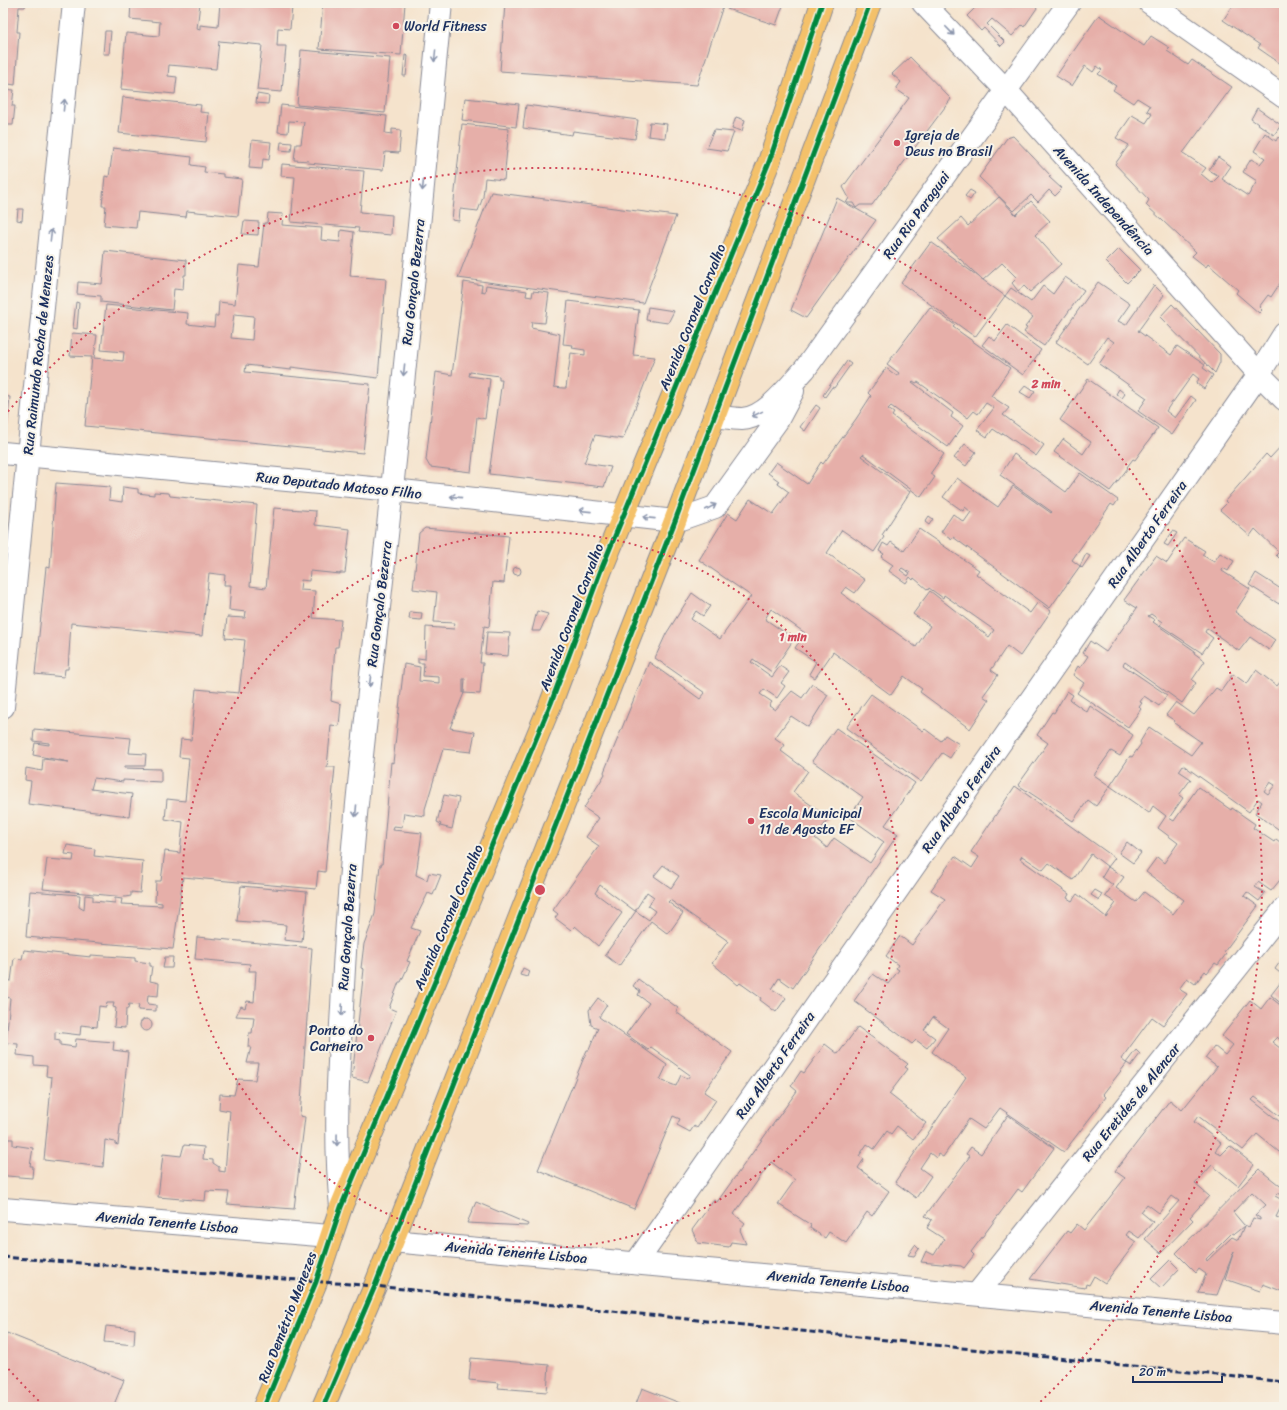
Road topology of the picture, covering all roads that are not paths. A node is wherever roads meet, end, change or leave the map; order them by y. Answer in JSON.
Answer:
{"nodes":[{"id":1,"x":74,"y":3,"type":"edge"},
{"id":2,"x":441,"y":3,"type":"edge"},
{"id":3,"x":822,"y":3,"type":"edge"},
{"id":4,"x":870,"y":3,"type":"edge"},
{"id":5,"x":923,"y":3,"type":"edge"},
{"id":6,"x":1069,"y":3,"type":"edge"},
{"id":7,"x":1150,"y":3,"type":"edge"},
{"id":8,"x":1006,"y":89,"type":"junction"},
{"id":9,"x":1284,"y":98,"type":"edge"},
{"id":10,"x":1284,"y":334,"type":"edge"},
{"id":11,"x":805,"y":369,"type":"junction"},
{"id":12,"x":1258,"y":374,"type":"junction"},
{"id":13,"x":1284,"y":399,"type":"edge"},
{"id":14,"x":714,"y":416,"type":"junction"},
{"id":15,"x":3,"y":452,"type":"edge"},
{"id":16,"x":28,"y":455,"type":"junction"},
{"id":17,"x":393,"y":490,"type":"junction"},
{"id":18,"x":624,"y":516,"type":"junction"},
{"id":19,"x":675,"y":521,"type":"junction"},
{"id":20,"x":3,"y":707,"type":"edge"},
{"id":21,"x":1284,"y":909,"type":"edge"},
{"id":22,"x":341,"y":1207,"type":"junction"},
{"id":23,"x":3,"y":1208,"type":"edge"},
{"id":24,"x":330,"y":1236,"type":"junction"},
{"id":25,"x":392,"y":1241,"type":"junction"},
{"id":26,"x":636,"y":1263,"type":"junction"},
{"id":27,"x":977,"y":1294,"type":"junction"},
{"id":28,"x":1284,"y":1323,"type":"edge"},
{"id":29,"x":264,"y":1407,"type":"edge"},
{"id":30,"x":323,"y":1407,"type":"edge"}],
"edges":[{"from":16,"to":1,"type":"street","name":"Rua Raimundo Rocha de Menezes","one_way":true},
{"from":2,"to":17,"type":"street","name":"Rua Gonçalo Bezerra","one_way":true},
{"from":3,"to":18,"type":"main road","name":"Avenida Coronel Carvalho"},
{"from":4,"to":14,"type":"main road"},
{"from":5,"to":8,"type":"street","name":"Avenida Independência","one_way":true},
{"from":6,"to":8,"type":"street","name":"Rua Rio Paraguai"},
{"from":7,"to":9,"type":"street"},
{"from":8,"to":11,"type":"street","name":"Rua Rio Paraguai"},
{"from":8,"to":12,"type":"street","name":"Avenida Independência"},
{"from":10,"to":12,"type":"street","name":"Rua Alberto Ferreira"},
{"from":11,"to":14,"type":"street","name":"Rua Rio Paraguai","one_way":true},
{"from":19,"to":11,"type":"street","name":"Rua Rio Paraguai","one_way":true},
{"from":12,"to":13,"type":"street","name":"Avenida Independência"},
{"from":12,"to":26,"type":"street","name":"Rua Alberto Ferreira"},
{"from":14,"to":19,"type":"main road"},
{"from":15,"to":16,"type":"street","name":"Rua Deputado Matoso Filho"},
{"from":16,"to":17,"type":"street","name":"Rua Deputado Matoso Filho"},
{"from":16,"to":20,"type":"street","name":"Rua Raimundo Rocha de Menezes"},
{"from":18,"to":17,"type":"street","name":"Rua Deputado Matoso Filho","one_way":true},
{"from":17,"to":22,"type":"street","name":"Rua Gonçalo Bezerra","one_way":true},
{"from":19,"to":18,"type":"street","name":"Rua Deputado Matoso Filho","one_way":true},
{"from":18,"to":22,"type":"main road","name":"Avenida Coronel Carvalho"},
{"from":19,"to":25,"type":"main road"},
{"from":21,"to":27,"type":"street","name":"Rua Eretides de Alencar"},
{"from":22,"to":24,"type":"main road","name":"Avenida Coronel Carvalho"},
{"from":23,"to":24,"type":"street","name":"Avenida Tenente Lisboa"},
{"from":24,"to":29,"type":"main road","name":"Rua Demétrio Menezes"},
{"from":25,"to":26,"type":"street","name":"Avenida Tenente Lisboa"},
{"from":25,"to":30,"type":"main road"},
{"from":26,"to":27,"type":"street","name":"Avenida Tenente Lisboa"},
{"from":27,"to":28,"type":"street","name":"Avenida Tenente Lisboa"}]}
